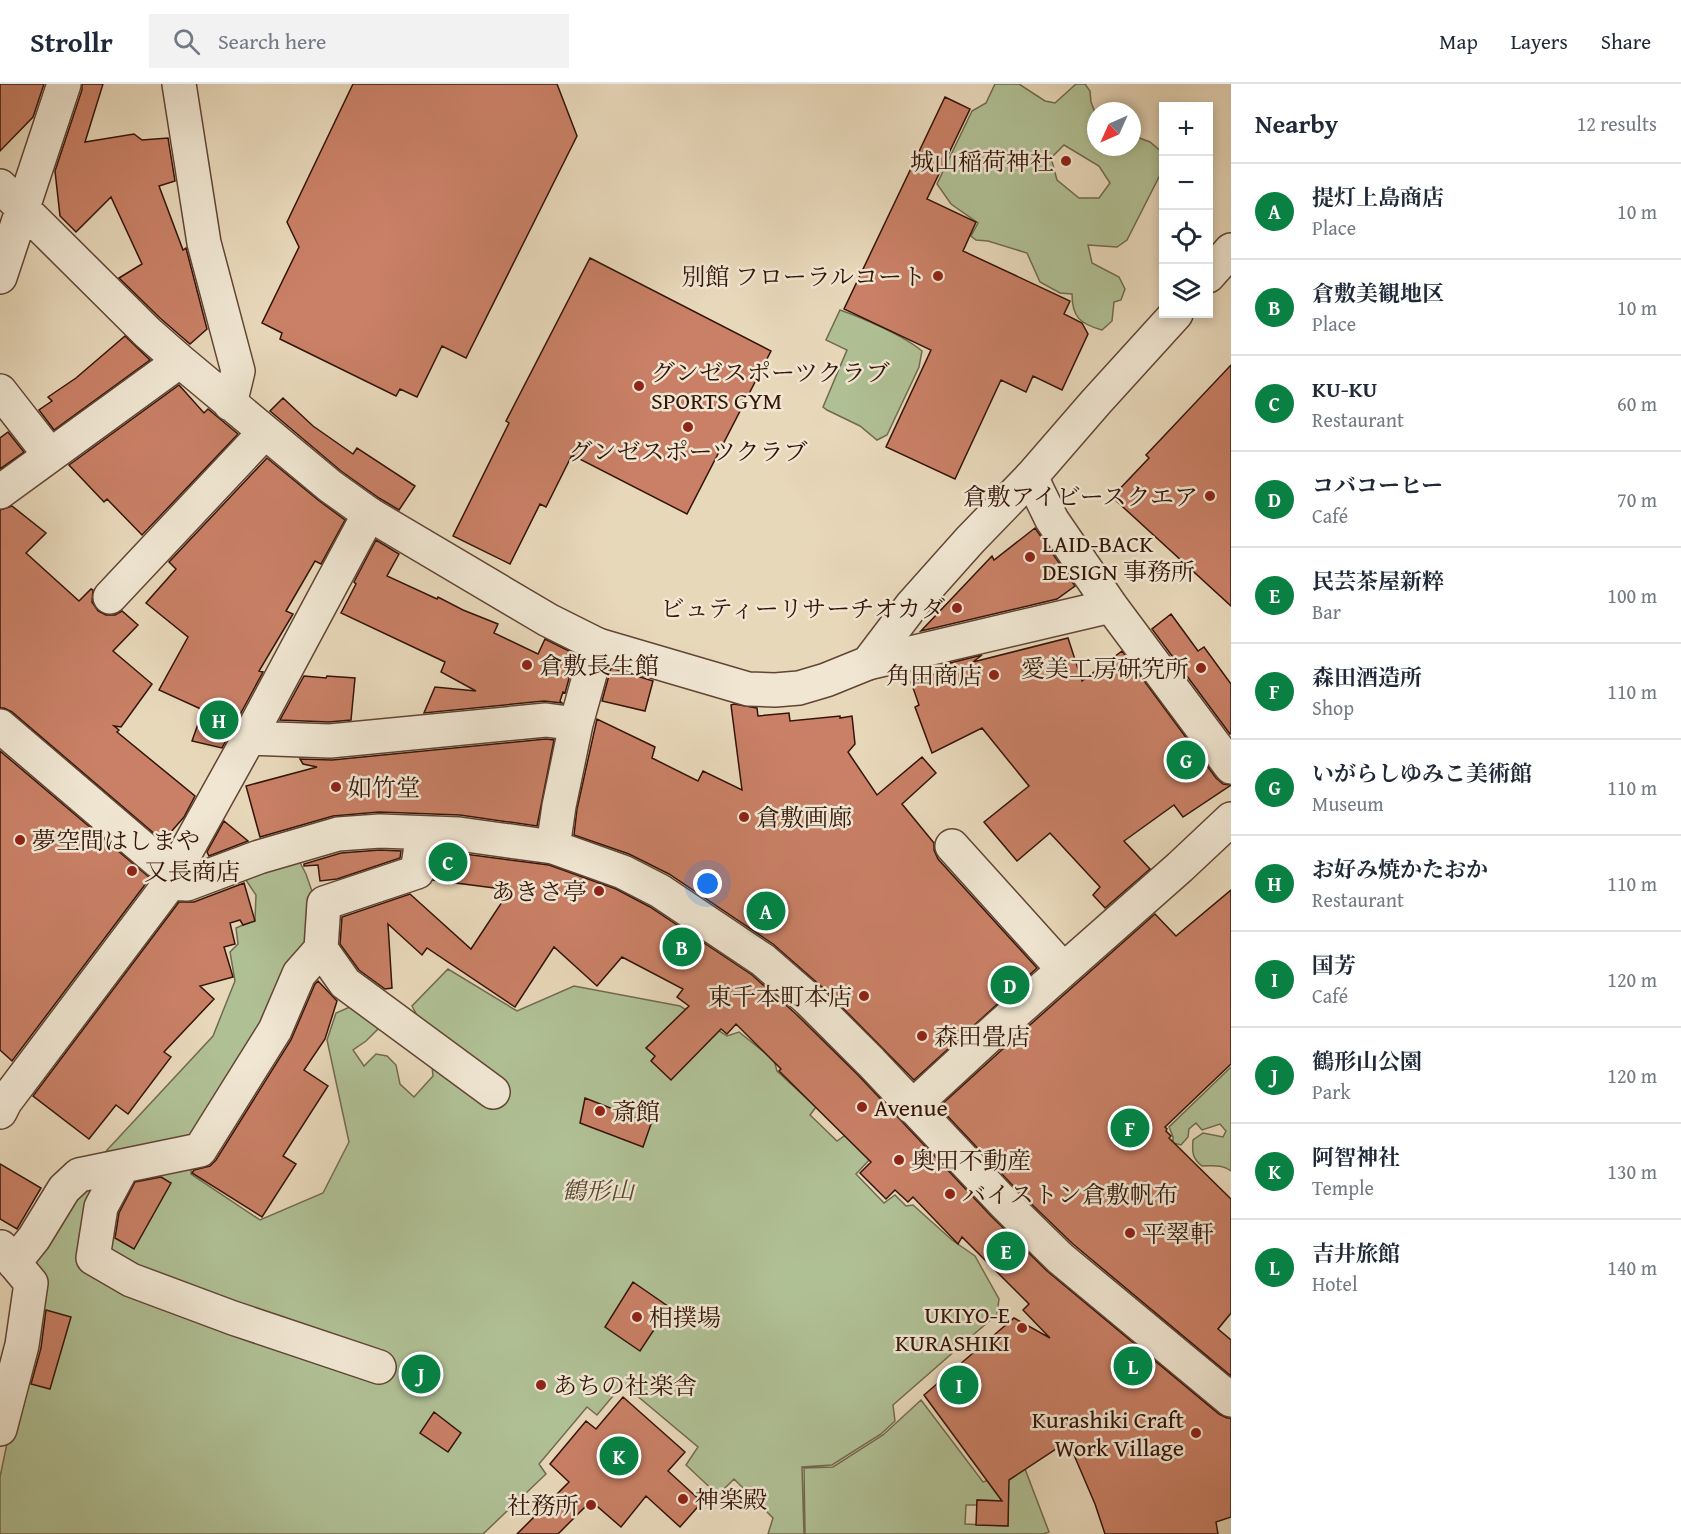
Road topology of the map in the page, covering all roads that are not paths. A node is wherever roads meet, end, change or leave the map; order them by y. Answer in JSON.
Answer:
{"nodes":[{"id":1,"x":64,"y":84,"type":"edge"},
{"id":2,"x":179,"y":84,"type":"edge"},
{"id":3,"x":0,"y":186,"type":"edge"},
{"id":4,"x":23,"y":210,"type":"junction"},
{"id":5,"x":1231,"y":250,"type":"edge"},
{"id":6,"x":1213,"y":271,"type":"edge"},
{"id":7,"x":0,"y":277,"type":"edge"},
{"id":8,"x":1172,"y":318,"type":"edge"},
{"id":9,"x":180,"y":361,"type":"junction"},
{"id":10,"x":0,"y":391,"type":"edge"},
{"id":11,"x":230,"y":404,"type":"junction"},
{"id":12,"x":265,"y":432,"type":"junction"},
{"id":13,"x":50,"y":455,"type":"junction"},
{"id":14,"x":1031,"y":477,"type":"junction"},
{"id":15,"x":0,"y":492,"type":"edge"},
{"id":16,"x":369,"y":514,"type":"junction"},
{"id":17,"x":110,"y":597,"type":"dead end"},
{"id":18,"x":1111,"y":606,"type":"junction"},
{"id":19,"x":598,"y":645,"type":"junction"},
{"id":20,"x":868,"y":663,"type":"junction"},
{"id":21,"x":576,"y":724,"type":"junction"},
{"id":22,"x":0,"y":726,"type":"edge"},
{"id":23,"x":249,"y":738,"type":"junction"},
{"id":24,"x":1231,"y":767,"type":"edge"},
{"id":25,"x":1231,"y":819,"type":"edge"},
{"id":26,"x":423,"y":833,"type":"junction"},
{"id":27,"x":952,"y":846,"type":"dead end"},
{"id":28,"x":553,"y":847,"type":"junction"},
{"id":29,"x":173,"y":878,"type":"junction"},
{"id":30,"x":321,"y":949,"type":"junction"},
{"id":31,"x":1063,"y":969,"type":"junction"},
{"id":32,"x":494,"y":1092,"type":"dead end"},
{"id":33,"x":2,"y":1105,"type":"edge"},
{"id":34,"x":912,"y":1107,"type":"junction"},
{"id":35,"x":123,"y":1166,"type":"junction"},
{"id":36,"x":7,"y":1255,"type":"edge"},
{"id":37,"x":379,"y":1367,"type":"dead end"},
{"id":38,"x":1231,"y":1400,"type":"edge"},
{"id":39,"x":0,"y":1429,"type":"edge"}],
"edges":[{"from":1,"to":4,"type":"street"},
{"from":2,"to":11,"type":"street"},
{"from":3,"to":4,"type":"street"},
{"from":4,"to":7,"type":"street"},
{"from":4,"to":9,"type":"street"},
{"from":5,"to":6,"type":"street"},
{"from":8,"to":14,"type":"street"},
{"from":9,"to":11,"type":"street"},
{"from":9,"to":13,"type":"street"},
{"from":10,"to":13,"type":"street"},
{"from":11,"to":12,"type":"street"},
{"from":12,"to":16,"type":"street"},
{"from":12,"to":17,"type":"street"},
{"from":13,"to":15,"type":"street"},
{"from":14,"to":18,"type":"street"},
{"from":14,"to":20,"type":"street"},
{"from":16,"to":19,"type":"street"},
{"from":16,"to":23,"type":"street"},
{"from":18,"to":20,"type":"street"},
{"from":18,"to":24,"type":"street"},
{"from":19,"to":20,"type":"street"},
{"from":19,"to":21,"type":"street"},
{"from":21,"to":23,"type":"street"},
{"from":21,"to":28,"type":"street"},
{"from":22,"to":29,"type":"street"},
{"from":23,"to":29,"type":"street"},
{"from":25,"to":31,"type":"street"},
{"from":26,"to":28,"type":"street"},
{"from":26,"to":29,"type":"street"},
{"from":26,"to":30,"type":"street"},
{"from":27,"to":31,"type":"street"},
{"from":28,"to":34,"type":"street"},
{"from":29,"to":33,"type":"street"},
{"from":30,"to":32,"type":"street"},
{"from":30,"to":35,"type":"street"},
{"from":31,"to":34,"type":"street"},
{"from":34,"to":38,"type":"street"},
{"from":35,"to":36,"type":"street"},
{"from":35,"to":37,"type":"street"},
{"from":36,"to":39,"type":"street"}]}
